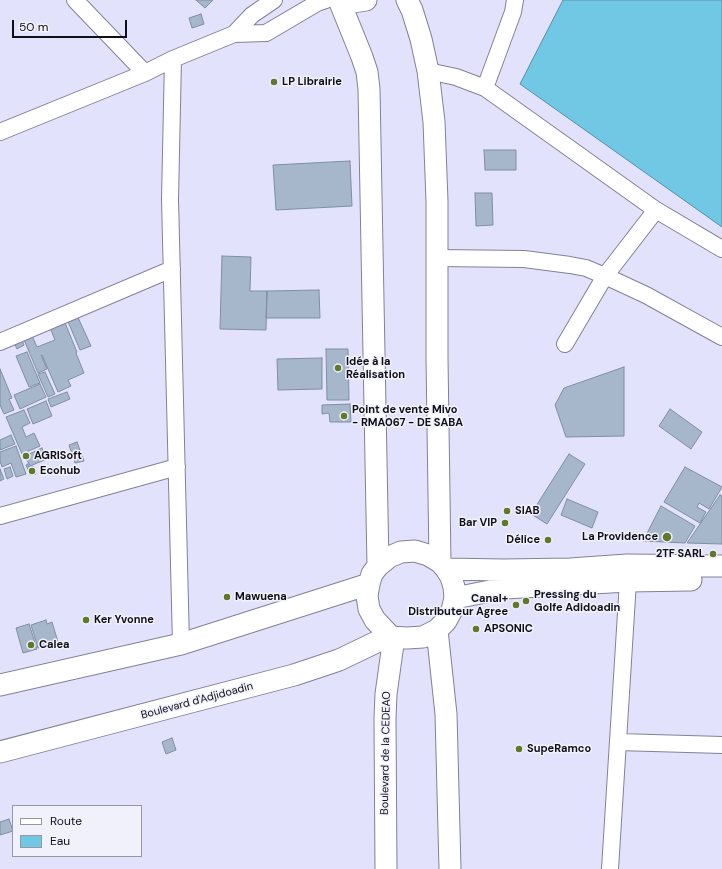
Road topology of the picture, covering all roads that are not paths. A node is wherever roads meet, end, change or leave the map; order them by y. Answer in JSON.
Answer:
{"nodes":[{"id":1,"x":75,"y":0,"type":"edge"},
{"id":2,"x":274,"y":0,"type":"edge"},
{"id":3,"x":326,"y":0,"type":"edge"},
{"id":4,"x":340,"y":0,"type":"edge"},
{"id":5,"x":366,"y":0,"type":"edge"},
{"id":6,"x":407,"y":0,"type":"edge"},
{"id":7,"x":515,"y":0,"type":"edge"},
{"id":8,"x":234,"y":34,"type":"junction"},
{"id":9,"x":173,"y":59,"type":"junction"},
{"id":10,"x":428,"y":71,"type":"junction"},
{"id":11,"x":145,"y":73,"type":"junction"},
{"id":12,"x":485,"y":88,"type":"junction"},
{"id":13,"x":0,"y":132,"type":"edge"},
{"id":14,"x":656,"y":210,"type":"junction"},
{"id":15,"x":722,"y":250,"type":"edge"},
{"id":16,"x":437,"y":258,"type":"junction"},
{"id":17,"x":172,"y":269,"type":"junction"},
{"id":18,"x":605,"y":276,"type":"junction"},
{"id":19,"x":722,"y":337,"type":"edge"},
{"id":20,"x":0,"y":342,"type":"edge"},
{"id":21,"x":565,"y":344,"type":"dead end"},
{"id":22,"x":177,"y":467,"type":"junction"},
{"id":23,"x":0,"y":516,"type":"edge"},
{"id":24,"x":443,"y":565,"type":"junction"},
{"id":25,"x":722,"y":566,"type":"edge"},
{"id":26,"x":373,"y":575,"type":"junction"},
{"id":27,"x":628,"y":581,"type":"junction"},
{"id":28,"x":722,"y":581,"type":"edge"},
{"id":29,"x":455,"y":598,"type":"junction"},
{"id":30,"x":437,"y":630,"type":"junction"},
{"id":31,"x":392,"y":636,"type":"junction"},
{"id":32,"x":182,"y":644,"type":"junction"},
{"id":33,"x":0,"y":685,"type":"edge"},
{"id":34,"x":618,"y":742,"type":"junction"},
{"id":35,"x":722,"y":745,"type":"edge"},
{"id":36,"x":0,"y":752,"type":"edge"},
{"id":37,"x":386,"y":869,"type":"edge"},
{"id":38,"x":450,"y":869,"type":"edge"},
{"id":39,"x":610,"y":869,"type":"edge"}],
"edges":[{"from":1,"to":11,"type":"street"},
{"from":2,"to":8,"type":"street"},
{"from":3,"to":8,"type":"street"},
{"from":4,"to":5,"type":"main road"},
{"from":4,"to":26,"type":"main road"},
{"from":6,"to":10,"type":"main road"},
{"from":7,"to":12,"type":"street"},
{"from":8,"to":9,"type":"street"},
{"from":9,"to":11,"type":"street"},
{"from":9,"to":17,"type":"street"},
{"from":10,"to":12,"type":"street"},
{"from":10,"to":16,"type":"main road"},
{"from":11,"to":13,"type":"street"},
{"from":12,"to":14,"type":"street"},
{"from":14,"to":15,"type":"street"},
{"from":14,"to":18,"type":"street"},
{"from":16,"to":18,"type":"street"},
{"from":16,"to":24,"type":"main road"},
{"from":17,"to":20,"type":"street"},
{"from":17,"to":22,"type":"street"},
{"from":18,"to":19,"type":"street"},
{"from":18,"to":21,"type":"street"},
{"from":22,"to":23,"type":"street"},
{"from":22,"to":32,"type":"street"},
{"from":24,"to":25,"type":"main road"},
{"from":24,"to":26,"type":"main road"},
{"from":24,"to":29,"type":"main road"},
{"from":26,"to":31,"type":"main road"},
{"from":26,"to":32,"type":"main road"},
{"from":27,"to":28,"type":"main road"},
{"from":27,"to":29,"type":"main road"},
{"from":27,"to":34,"type":"street"},
{"from":29,"to":30,"type":"main road"},
{"from":30,"to":31,"type":"main road"},
{"from":30,"to":38,"type":"main road"},
{"from":31,"to":36,"type":"main road","name":"Boulevard d'Adjidoadin"},
{"from":31,"to":37,"type":"main road","name":"Boulevard de la CEDEAO"},
{"from":32,"to":33,"type":"main road"},
{"from":34,"to":35,"type":"street"},
{"from":34,"to":39,"type":"street"}]}
